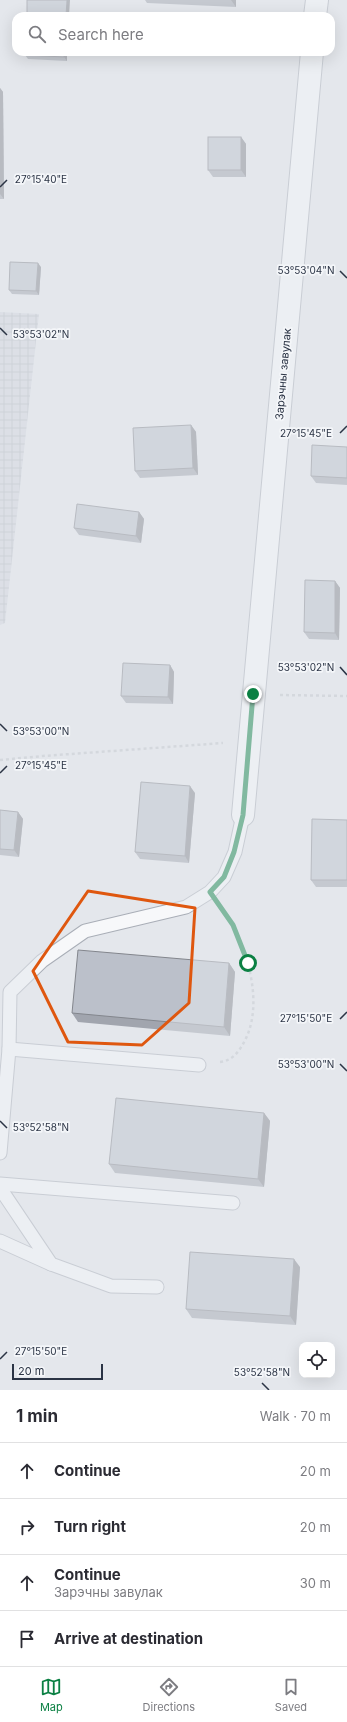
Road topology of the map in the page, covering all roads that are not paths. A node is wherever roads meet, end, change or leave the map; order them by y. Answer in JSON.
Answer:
{"nodes":[{"id":1,"x":317,"y":0,"type":"edge"},
{"id":2,"x":316,"y":12,"type":"edge"},
{"id":3,"x":312,"y":56,"type":"edge"},
{"id":4,"x":243,"y":815,"type":"joint"},
{"id":5,"x":5,"y":991,"type":"edge"},
{"id":6,"x":9,"y":1049,"type":"junction"},
{"id":7,"x":199,"y":1065,"type":"road end"},
{"id":8,"x":0,"y":1153,"type":"edge"},
{"id":9,"x":0,"y":1184,"type":"edge"},
{"id":10,"x":0,"y":1188,"type":"edge"},
{"id":11,"x":233,"y":1203,"type":"dead end"},
{"id":12,"x":0,"y":1241,"type":"edge"},
{"id":13,"x":51,"y":1264,"type":"junction"},
{"id":14,"x":157,"y":1287,"type":"dead end"}],
"edges":[{"from":1,"to":2,"type":"street"},
{"from":3,"to":4,"type":"street","name":"Зарэчны завулак"},
{"from":4,"to":5,"type":"lane"},
{"from":5,"to":6,"type":"lane"},
{"from":6,"to":7,"type":"lane"},
{"from":6,"to":8,"type":"lane"},
{"from":9,"to":11,"type":"lane"},
{"from":10,"to":13,"type":"lane"},
{"from":12,"to":13,"type":"lane"},
{"from":13,"to":14,"type":"lane"}]}
